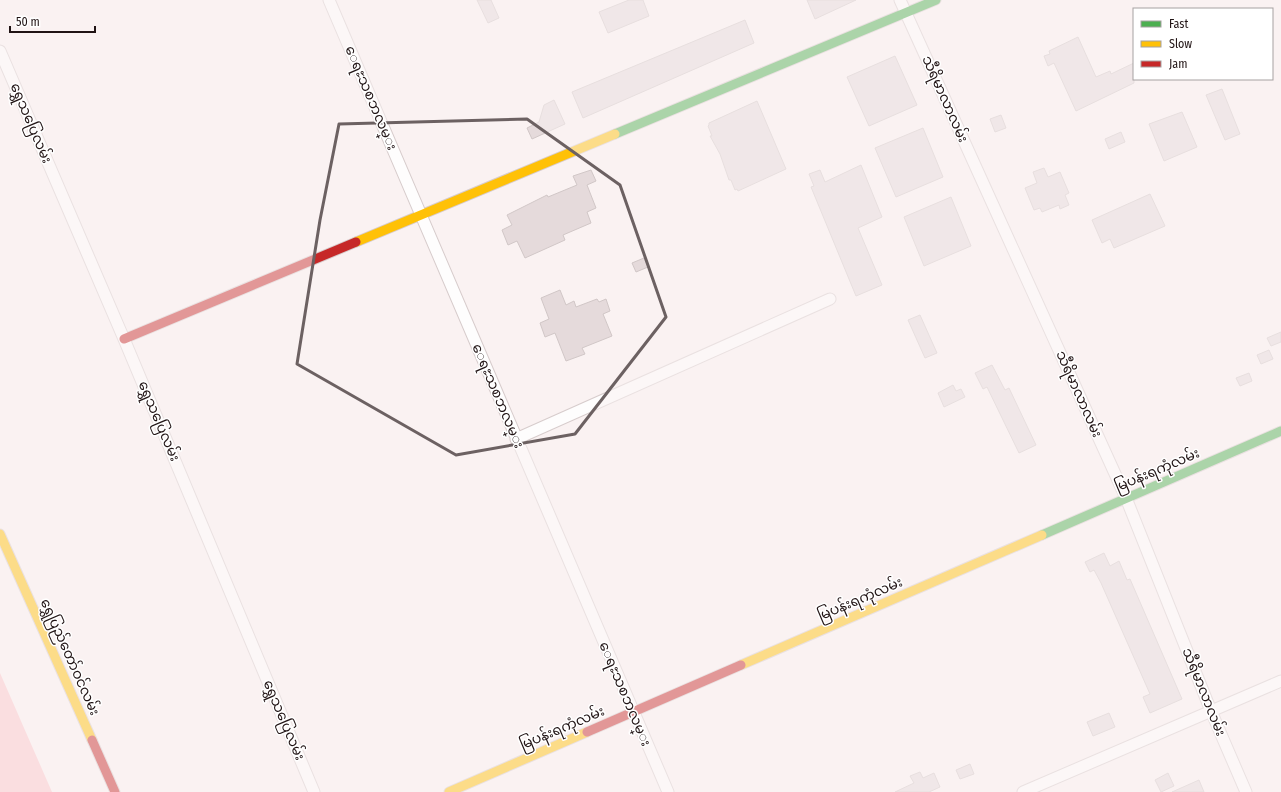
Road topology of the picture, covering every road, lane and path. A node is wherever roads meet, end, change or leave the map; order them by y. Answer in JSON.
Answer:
{"nodes":[{"id":1,"x":329,"y":0,"type":"edge"},
{"id":2,"x":900,"y":0,"type":"edge"},
{"id":3,"x":936,"y":0,"type":"edge"},
{"id":4,"x":906,"y":14,"type":"junction"},
{"id":5,"x":0,"y":51,"type":"edge"},
{"id":6,"x":420,"y":215,"type":"junction"},
{"id":7,"x":830,"y":299,"type":"dead end"},
{"id":8,"x":124,"y":339,"type":"junction"},
{"id":9,"x":1281,"y":431,"type":"edge"},
{"id":10,"x":516,"y":439,"type":"junction"},
{"id":11,"x":1126,"y":498,"type":"junction"},
{"id":12,"x":0,"y":534,"type":"edge"},
{"id":13,"x":1281,"y":681,"type":"edge"},
{"id":14,"x":1211,"y":712,"type":"junction"},
{"id":15,"x":633,"y":713,"type":"junction"},
{"id":16,"x":115,"y":792,"type":"edge"},
{"id":17,"x":314,"y":792,"type":"edge"},
{"id":18,"x":449,"y":792,"type":"edge"},
{"id":19,"x":668,"y":792,"type":"edge"},
{"id":20,"x":1023,"y":792,"type":"edge"},
{"id":21,"x":1246,"y":792,"type":"edge"}],
"edges":[{"from":1,"to":6,"type":"street","name":"ေရႊသစၥာလမ္း"},
{"from":2,"to":4,"type":"street","name":"သီရိမာလာလမ်း"},
{"from":3,"to":4,"type":"street"},
{"from":4,"to":6,"type":"street"},
{"from":4,"to":11,"type":"street","name":"သီရိမာလာလမ်း"},
{"from":5,"to":8,"type":"street","name":"ရွှေသပြေလမ်း"},
{"from":6,"to":8,"type":"street"},
{"from":6,"to":10,"type":"street","name":"ေရႊသစၥာလမ္း"},
{"from":7,"to":10,"type":"street"},
{"from":8,"to":17,"type":"street","name":"ရွှေသပြေလမ်း"},
{"from":9,"to":11,"type":"street","name":"မြပန်းရကုံလမ်း"},
{"from":10,"to":15,"type":"street","name":"ေရႊသစၥာလမ္း"},
{"from":11,"to":14,"type":"street","name":"သီရိမာလာလမ်း"},
{"from":11,"to":15,"type":"street","name":"မြပန်းရကုံလမ်း"},
{"from":12,"to":16,"type":"street","name":"ရွှေပြည်တော်ဝင်လမ်း"},
{"from":13,"to":14,"type":"street"},
{"from":14,"to":20,"type":"street"},
{"from":14,"to":21,"type":"street","name":"သီရိမာလာလမ်း"},
{"from":15,"to":18,"type":"street","name":"မြပန်းရကုံလမ်း"},
{"from":15,"to":19,"type":"street","name":"ေရႊသစၥာလမ္း"}]}
